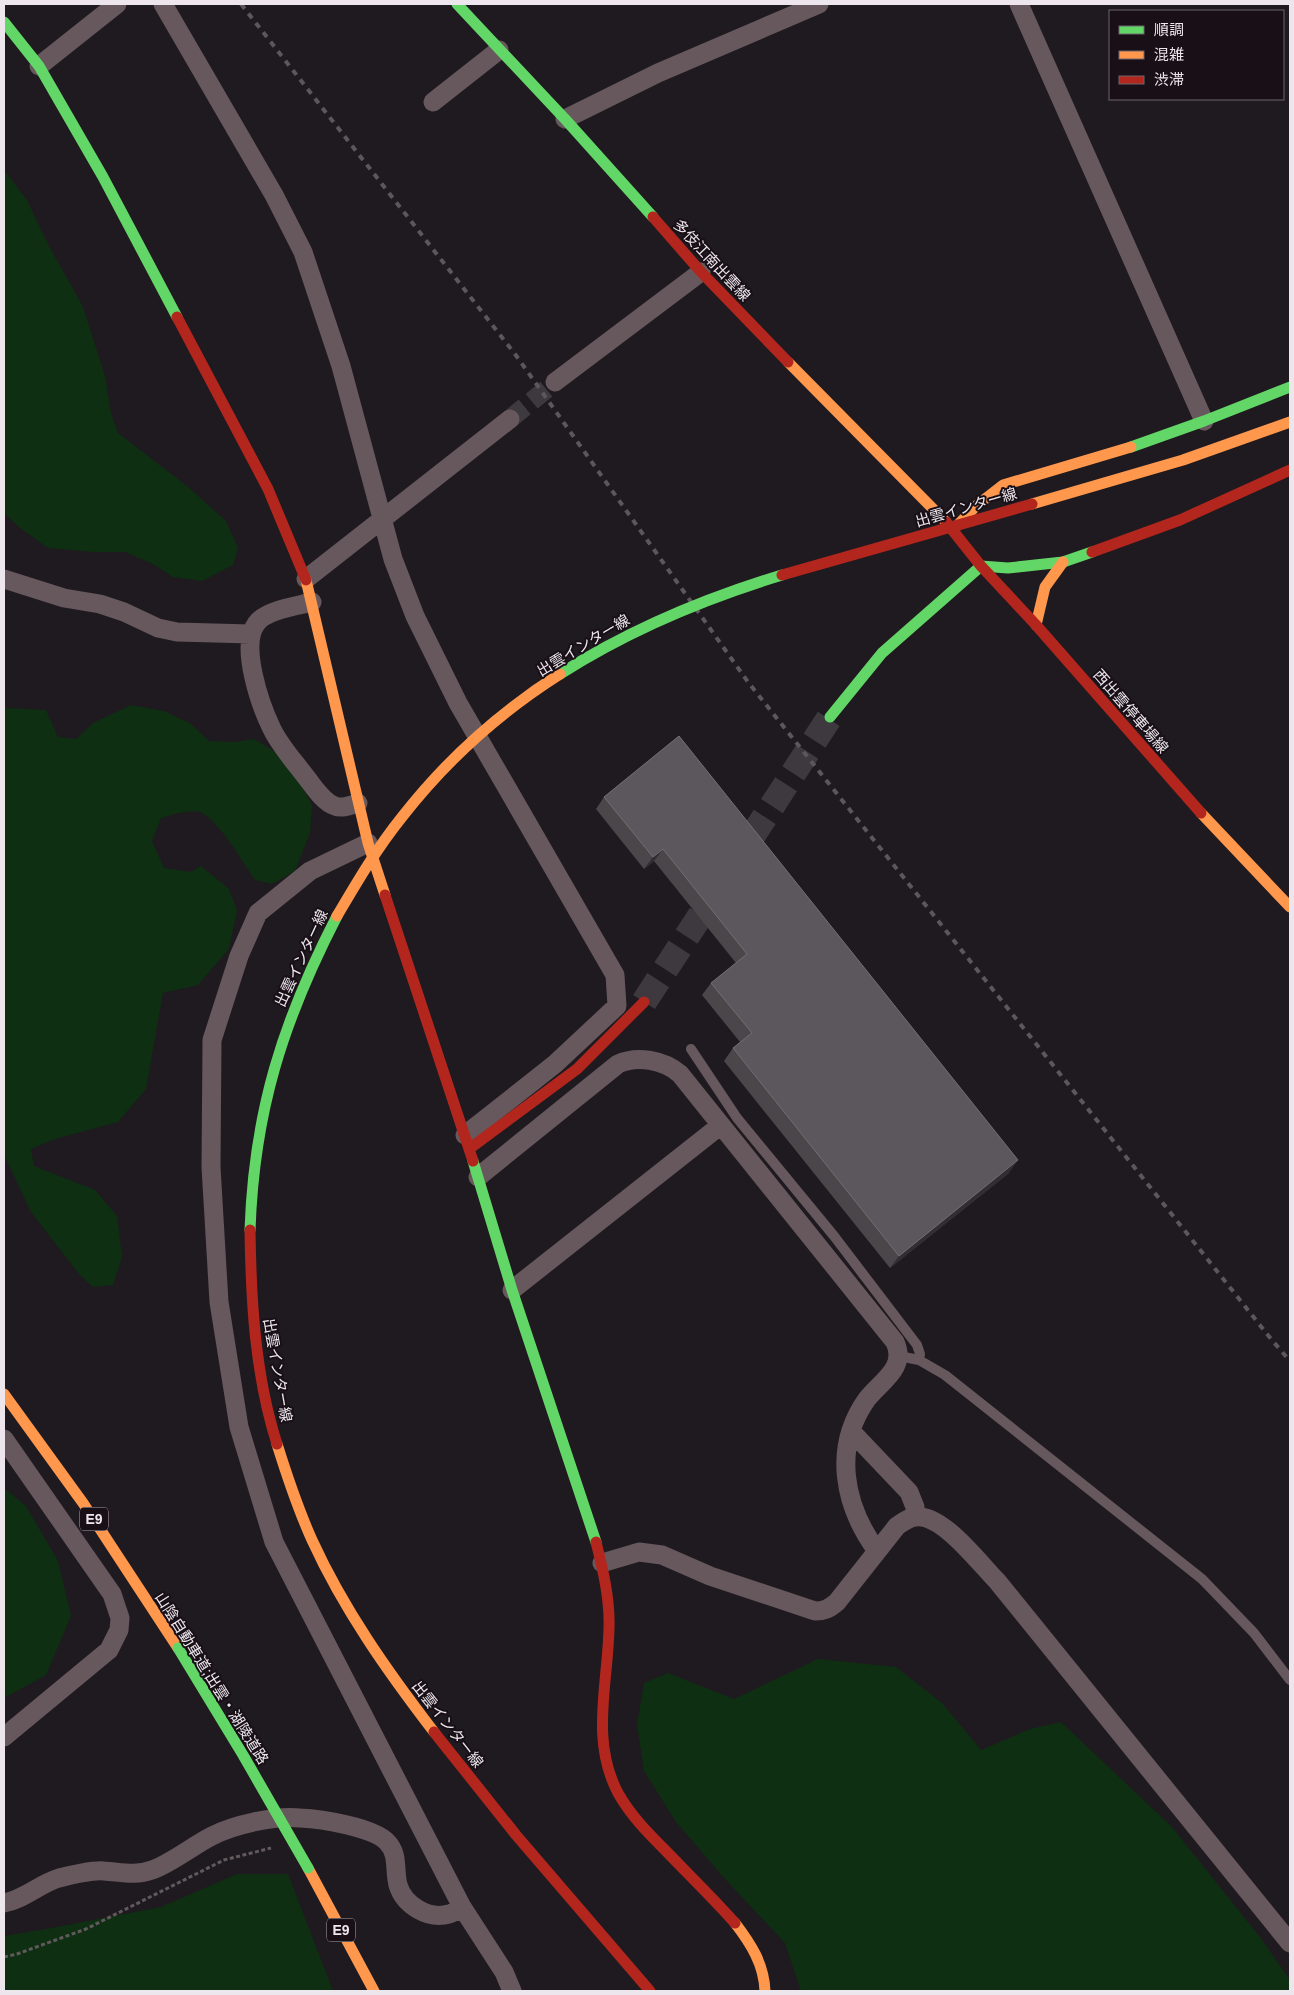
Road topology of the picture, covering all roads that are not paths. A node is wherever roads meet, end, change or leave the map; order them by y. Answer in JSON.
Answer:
{"nodes":[{"id":1,"x":117,"y":4,"type":"edge"},
{"id":2,"x":163,"y":4,"type":"edge"},
{"id":3,"x":457,"y":4,"type":"edge"},
{"id":4,"x":819,"y":4,"type":"edge"},
{"id":5,"x":1019,"y":4,"type":"edge"},
{"id":6,"x":4,"y":22,"type":"edge"},
{"id":7,"x":499,"y":50,"type":"junction"},
{"id":8,"x":40,"y":66,"type":"junction"},
{"id":9,"x":433,"y":102,"type":"dead end"},
{"id":10,"x":565,"y":119,"type":"junction"},
{"id":11,"x":700,"y":272,"type":"junction"},
{"id":12,"x":555,"y":382,"type":"tunnel mouth"},
{"id":13,"x":1290,"y":387,"type":"edge"},
{"id":14,"x":510,"y":419,"type":"tunnel mouth"},
{"id":15,"x":1204,"y":421,"type":"junction"},
{"id":16,"x":1290,"y":422,"type":"edge"},
{"id":17,"x":1290,"y":470,"type":"edge"},
{"id":18,"x":382,"y":520,"type":"junction"},
{"id":19,"x":953,"y":530,"type":"junction"},
{"id":20,"x":1064,"y":562,"type":"junction"},
{"id":21,"x":981,"y":566,"type":"junction"},
{"id":22,"x":4,"y":579,"type":"edge"},
{"id":23,"x":306,"y":580,"type":"junction"},
{"id":24,"x":312,"y":602,"type":"junction"},
{"id":25,"x":1036,"y":624,"type":"junction"},
{"id":26,"x":251,"y":634,"type":"junction"},
{"id":27,"x":830,"y":717,"type":"tunnel mouth"},
{"id":28,"x":358,"y":804,"type":"junction"},
{"id":29,"x":368,"y":842,"type":"junction"},
{"id":30,"x":1290,"y":907,"type":"edge"},
{"id":31,"x":644,"y":1002,"type":"tunnel mouth"},
{"id":32,"x":691,"y":1049,"type":"dead end"},
{"id":33,"x":720,"y":1125,"type":"junction"},
{"id":34,"x":467,"y":1142,"type":"junction"},
{"id":35,"x":478,"y":1177,"type":"junction"},
{"id":36,"x":512,"y":1290,"type":"junction"},
{"id":37,"x":899,"y":1356,"type":"junction"},
{"id":38,"x":919,"y":1360,"type":"junction"},
{"id":39,"x":4,"y":1394,"type":"edge"},
{"id":40,"x":851,"y":1431,"type":"junction"},
{"id":41,"x":4,"y":1438,"type":"edge"},
{"id":42,"x":915,"y":1517,"type":"junction"},
{"id":43,"x":877,"y":1551,"type":"junction"},
{"id":44,"x":602,"y":1563,"type":"junction"},
{"id":45,"x":1290,"y":1680,"type":"edge"},
{"id":46,"x":4,"y":1737,"type":"edge"},
{"id":47,"x":4,"y":1903,"type":"edge"},
{"id":48,"x":462,"y":1907,"type":"junction"},
{"id":49,"x":1290,"y":1943,"type":"edge"},
{"id":50,"x":374,"y":1991,"type":"edge"},
{"id":51,"x":512,"y":1991,"type":"edge"},
{"id":52,"x":650,"y":1991,"type":"edge"},
{"id":53,"x":766,"y":1991,"type":"edge"}],
"edges":[{"from":1,"to":8,"type":"street"},
{"from":2,"to":18,"type":"street"},
{"from":3,"to":7,"type":"main road","name":"多伎江南出雲線"},
{"from":4,"to":10,"type":"street"},
{"from":5,"to":15,"type":"street"},
{"from":6,"to":8,"type":"main road"},
{"from":7,"to":9,"type":"street"},
{"from":7,"to":10,"type":"main road","name":"多伎江南出雲線"},
{"from":8,"to":23,"type":"main road"},
{"from":10,"to":11,"type":"main road","name":"多伎江南出雲線"},
{"from":11,"to":12,"type":"street"},
{"from":11,"to":19,"type":"main road","name":"多伎江南出雲線"},
{"from":13,"to":15,"type":"main road"},
{"from":14,"to":18,"type":"street"},
{"from":15,"to":19,"type":"main road"},
{"from":16,"to":52,"type":"main road","name":"出雲インター線","bridge":true},
{"from":17,"to":20,"type":"main road"},
{"from":18,"to":23,"type":"street"},
{"from":18,"to":34,"type":"street"},
{"from":19,"to":21,"type":"main road","name":"西出雲停車場線"},
{"from":20,"to":21,"type":"main road"},
{"from":20,"to":25,"type":"main road"},
{"from":21,"to":25,"type":"main road","name":"西出雲停車場線"},
{"from":21,"to":27,"type":"main road"},
{"from":22,"to":26,"type":"street"},
{"from":23,"to":24,"type":"main road"},
{"from":24,"to":26,"type":"street"},
{"from":24,"to":28,"type":"main road"},
{"from":25,"to":30,"type":"main road","name":"西出雲停車場線"},
{"from":26,"to":28,"type":"street"},
{"from":28,"to":29,"type":"main road"},
{"from":29,"to":34,"type":"main road"},
{"from":29,"to":48,"type":"street"},
{"from":31,"to":34,"type":"main road"},
{"from":32,"to":38,"type":"lane"},
{"from":33,"to":35,"type":"street"},
{"from":33,"to":36,"type":"street"},
{"from":33,"to":37,"type":"street"},
{"from":34,"to":35,"type":"main road"},
{"from":35,"to":36,"type":"main road"},
{"from":36,"to":44,"type":"main road"},
{"from":37,"to":38,"type":"lane"},
{"from":37,"to":40,"type":"street"},
{"from":38,"to":45,"type":"lane"},
{"from":39,"to":50,"type":"main road","name":"山陰自動車道;出雲・湖陵道路","number":"E9","bridge":true},
{"from":40,"to":42,"type":"street"},
{"from":40,"to":43,"type":"street"},
{"from":41,"to":46,"type":"street"},
{"from":42,"to":43,"type":"street"},
{"from":42,"to":49,"type":"street"},
{"from":43,"to":44,"type":"street"},
{"from":44,"to":53,"type":"main road"},
{"from":47,"to":48,"type":"street"},
{"from":48,"to":51,"type":"street"}]}
